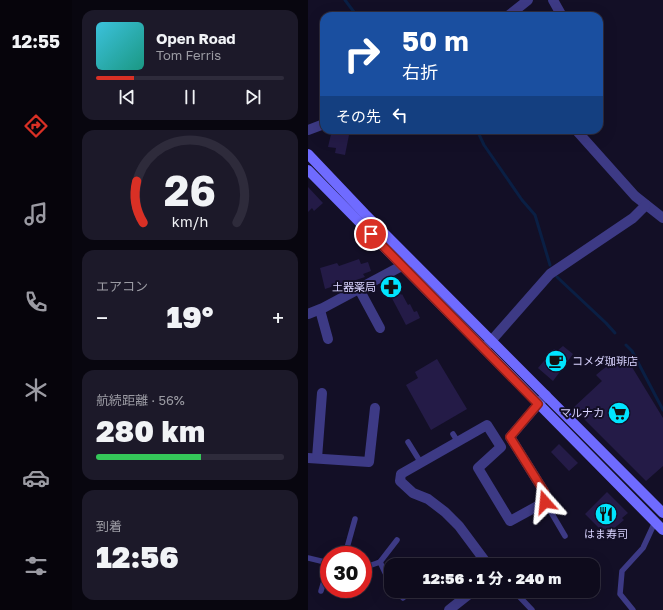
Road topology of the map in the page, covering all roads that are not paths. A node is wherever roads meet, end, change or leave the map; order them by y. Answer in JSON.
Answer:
{"nodes":[{"id":1,"x":528,"y":0,"type":"edge"},
{"id":2,"x":553,"y":0,"type":"edge"},
{"id":3,"x":513,"y":12,"type":"edge"},
{"id":4,"x":560,"y":12,"type":"edge"},
{"id":5,"x":320,"y":126,"type":"edge"},
{"id":6,"x":308,"y":130,"type":"edge"},
{"id":7,"x":580,"y":134,"type":"edge"},
{"id":8,"x":308,"y":154,"type":"edge"},
{"id":9,"x":308,"y":170,"type":"edge"},
{"id":10,"x":646,"y":205,"type":"junction"},
{"id":11,"x":663,"y":218,"type":"edge"},
{"id":12,"x":411,"y":261,"type":"junction"},
{"id":13,"x":402,"y":266,"type":"junction"},
{"id":14,"x":359,"y":289,"type":"junction"},
{"id":15,"x":320,"y":310,"type":"junction"},
{"id":16,"x":308,"y":314,"type":"edge"},
{"id":17,"x":380,"y":328,"type":"dead end"},
{"id":18,"x":328,"y":339,"type":"dead end"},
{"id":19,"x":491,"y":341,"type":"junction"},
{"id":20,"x":484,"y":349,"type":"junction"},
{"id":21,"x":322,"y":393,"type":"dead end"},
{"id":22,"x":546,"y":395,"type":"junction"},
{"id":23,"x":538,"y":404,"type":"junction"},
{"id":24,"x":375,"y":408,"type":"dead end"},
{"id":25,"x":510,"y":437,"type":"junction"},
{"id":26,"x":408,"y":442,"type":"dead end"},
{"id":27,"x":501,"y":447,"type":"junction"},
{"id":28,"x":313,"y":458,"type":"edge"},
{"id":29,"x":421,"y":463,"type":"junction"},
{"id":30,"x":545,"y":502,"type":"junction"},
{"id":31,"x":663,"y":513,"type":"edge"},
{"id":32,"x":355,"y":519,"type":"dead end"},
{"id":33,"x":655,"y":522,"type":"junction"},
{"id":34,"x":663,"y":530,"type":"edge"},
{"id":35,"x":565,"y":536,"type":"dead end"},
{"id":36,"x":397,"y":540,"type":"dead end"},
{"id":37,"x":348,"y":546,"type":"edge"},
{"id":38,"x":308,"y":558,"type":"edge"},
{"id":39,"x":483,"y":558,"type":"edge"},
{"id":40,"x":320,"y":561,"type":"edge"},
{"id":41,"x":380,"y":562,"type":"junction"},
{"id":42,"x":372,"y":565,"type":"edge"},
{"id":43,"x":384,"y":570,"type":"edge"},
{"id":44,"x":464,"y":598,"type":"edge"},
{"id":45,"x":521,"y":598,"type":"edge"},
{"id":46,"x":449,"y":610,"type":"edge"},
{"id":47,"x":532,"y":610,"type":"edge"},
{"id":48,"x":633,"y":610,"type":"edge"}],
"edges":[{"from":1,"to":3,"type":"street"},
{"from":2,"to":4,"type":"street"},
{"from":5,"to":6,"type":"street"},
{"from":7,"to":10,"type":"street"},
{"from":8,"to":12,"type":"street"},
{"from":9,"to":13,"type":"street"},
{"from":10,"to":11,"type":"street"},
{"from":10,"to":19,"type":"street"},
{"from":12,"to":13,"type":"street"},
{"from":12,"to":19,"type":"street"},
{"from":13,"to":14,"type":"street"},
{"from":13,"to":20,"type":"street"},
{"from":14,"to":15,"type":"street"},
{"from":14,"to":17,"type":"street"},
{"from":15,"to":16,"type":"street"},
{"from":15,"to":18,"type":"street"},
{"from":19,"to":20,"type":"street"},
{"from":19,"to":22,"type":"street"},
{"from":20,"to":23,"type":"street"},
{"from":21,"to":28,"type":"street"},
{"from":22,"to":23,"type":"street"},
{"from":22,"to":31,"type":"street"},
{"from":23,"to":25,"type":"street"},
{"from":23,"to":33,"type":"street"},
{"from":24,"to":28,"type":"street"},
{"from":25,"to":27,"type":"street"},
{"from":25,"to":30,"type":"street"},
{"from":26,"to":29,"type":"lane"},
{"from":27,"to":29,"type":"street"},
{"from":27,"to":30,"type":"street"},
{"from":29,"to":39,"type":"street"},
{"from":30,"to":35,"type":"lane"},
{"from":32,"to":37,"type":"lane"},
{"from":33,"to":34,"type":"street"},
{"from":33,"to":48,"type":"lane"},
{"from":36,"to":41,"type":"lane"},
{"from":38,"to":40,"type":"lane"},
{"from":41,"to":42,"type":"lane"},
{"from":41,"to":43,"type":"lane"},
{"from":44,"to":46,"type":"street"},
{"from":45,"to":47,"type":"lane"}]}
